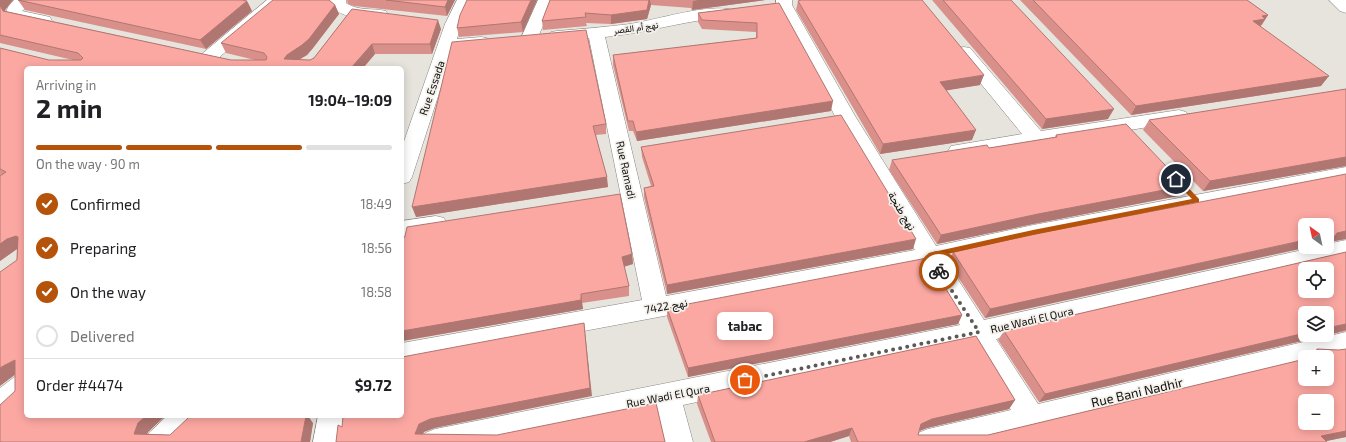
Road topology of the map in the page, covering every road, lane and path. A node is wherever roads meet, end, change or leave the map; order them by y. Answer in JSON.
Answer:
{"nodes":[{"id":1,"x":27,"y":0,"type":"edge"},
{"id":2,"x":338,"y":0,"type":"edge"},
{"id":3,"x":465,"y":0,"type":"edge"},
{"id":4,"x":546,"y":0,"type":"edge"},
{"id":5,"x":1337,"y":0,"type":"edge"},
{"id":6,"x":246,"y":3,"type":"edge"},
{"id":7,"x":273,"y":4,"type":"edge"},
{"id":8,"x":784,"y":4,"type":"edge"},
{"id":9,"x":1346,"y":8,"type":"edge"},
{"id":10,"x":741,"y":11,"type":"edge"},
{"id":11,"x":398,"y":17,"type":"edge"},
{"id":12,"x":63,"y":25,"type":"edge"},
{"id":13,"x":596,"y":33,"type":"junction"},
{"id":14,"x":951,"y":36,"type":"edge"},
{"id":15,"x":515,"y":40,"type":"junction"},
{"id":16,"x":446,"y":45,"type":"junction"},
{"id":17,"x":232,"y":62,"type":"edge"},
{"id":18,"x":1109,"y":107,"type":"edge"},
{"id":19,"x":1195,"y":114,"type":"edge"},
{"id":20,"x":1124,"y":125,"type":"junction"},
{"id":21,"x":1036,"y":138,"type":"junction"},
{"id":22,"x":1140,"y":141,"type":"edge"},
{"id":23,"x":943,"y":153,"type":"edge"},
{"id":24,"x":404,"y":171,"type":"edge"},
{"id":25,"x":1346,"y":174,"type":"edge"},
{"id":26,"x":1181,"y":184,"type":"edge"},
{"id":27,"x":1197,"y":201,"type":"junction"},
{"id":28,"x":454,"y":221,"type":"edge"},
{"id":29,"x":404,"y":229,"type":"edge"},
{"id":30,"x":1346,"y":249,"type":"edge"},
{"id":31,"x":929,"y":256,"type":"junction"},
{"id":32,"x":656,"y":307,"type":"junction"},
{"id":33,"x":979,"y":332,"type":"junction"},
{"id":34,"x":1346,"y":343,"type":"edge"},
{"id":35,"x":404,"y":354,"type":"edge"},
{"id":36,"x":24,"y":385,"type":"edge"},
{"id":37,"x":667,"y":396,"type":"junction"},
{"id":38,"x":0,"y":404,"type":"edge"},
{"id":39,"x":1031,"y":417,"type":"junction"},
{"id":40,"x":184,"y":418,"type":"edge"},
{"id":41,"x":332,"y":418,"type":"edge"},
{"id":42,"x":159,"y":442,"type":"edge"},
{"id":43,"x":327,"y":442,"type":"edge"},
{"id":44,"x":435,"y":442,"type":"edge"},
{"id":45,"x":680,"y":442,"type":"edge"},
{"id":46,"x":928,"y":442,"type":"edge"}],
"edges":[{"from":1,"to":12,"type":"street"},
{"from":2,"to":11,"type":"street"},
{"from":3,"to":16,"type":"street","name":"Rue Essada"},
{"from":4,"to":15,"type":"street"},
{"from":5,"to":9,"type":"street"},
{"from":6,"to":7,"type":"street"},
{"from":7,"to":17,"type":"street"},
{"from":8,"to":31,"type":"street","name":"نهج طنجة"},
{"from":10,"to":13,"type":"street","name":"نهج أم القصر"},
{"from":13,"to":15,"type":"street","name":"نهج أم القصر"},
{"from":13,"to":32,"type":"street","name":"Rue Ramadi"},
{"from":14,"to":21,"type":"street"},
{"from":15,"to":16,"type":"street","name":"نهج أم القصر"},
{"from":16,"to":24,"type":"street","name":"Rue Essada"},
{"from":18,"to":20,"type":"street"},
{"from":19,"to":20,"type":"street"},
{"from":20,"to":21,"type":"street"},
{"from":20,"to":22,"type":"street"},
{"from":21,"to":23,"type":"street"},
{"from":25,"to":27,"type":"street","name":"نهج 7422"},
{"from":26,"to":27,"type":"street"},
{"from":27,"to":31,"type":"street","name":"نهج 7422"},
{"from":28,"to":29,"type":"street"},
{"from":30,"to":33,"type":"street","name":"Rue Wadi El Qura"},
{"from":31,"to":32,"type":"street","name":"نهج 7422"},
{"from":31,"to":33,"type":"street","name":"نهج طنجة"},
{"from":32,"to":35,"type":"street","name":"نهج 7422"},
{"from":33,"to":37,"type":"street","name":"Rue Wadi El Qura"},
{"from":33,"to":39,"type":"street","name":"نهج طنجة"},
{"from":34,"to":39,"type":"street","name":"Rue Bani Nadhir"},
{"from":36,"to":38,"type":"street"},
{"from":37,"to":44,"type":"street","name":"Rue Wadi El Qura"},
{"from":37,"to":45,"type":"street"},
{"from":39,"to":46,"type":"street","name":"Rue Bani Nadhir"},
{"from":40,"to":42,"type":"street"},
{"from":41,"to":43,"type":"street"}]}
